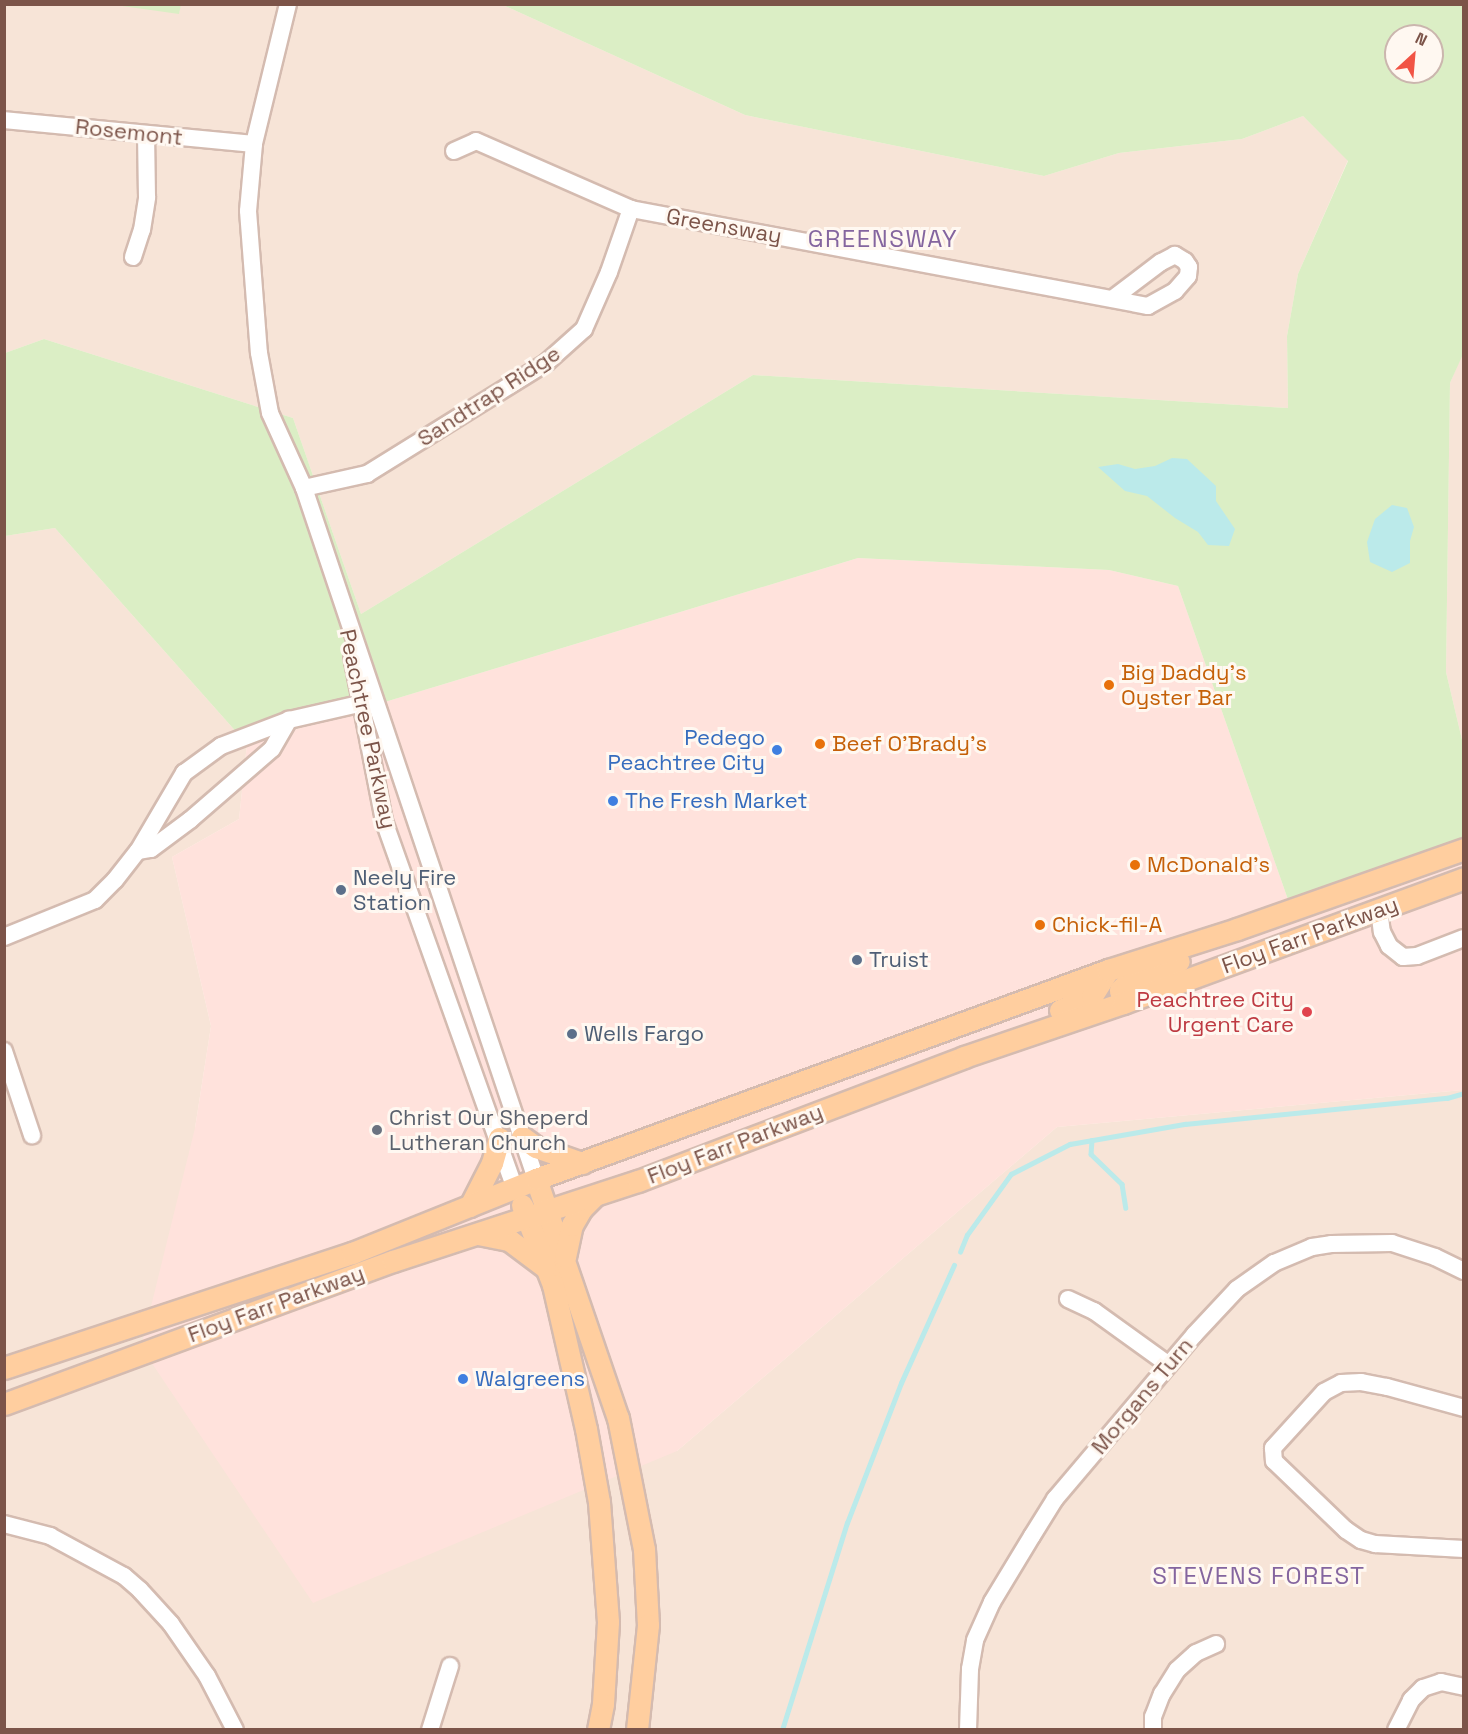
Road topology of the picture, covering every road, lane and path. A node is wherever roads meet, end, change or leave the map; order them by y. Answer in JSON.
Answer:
{"nodes":[{"id":1,"x":288,"y":4,"type":"edge"},
{"id":2,"x":4,"y":120,"type":"edge"},
{"id":3,"x":146,"y":135,"type":"junction"},
{"id":4,"x":254,"y":144,"type":"junction"},
{"id":5,"x":454,"y":151,"type":"dead end"},
{"id":6,"x":631,"y":209,"type":"junction"},
{"id":7,"x":133,"y":257,"type":"dead end"},
{"id":8,"x":1112,"y":300,"type":"dead end"},
{"id":9,"x":303,"y":488,"type":"junction"},
{"id":10,"x":369,"y":702,"type":"junction"},
{"id":11,"x":289,"y":720,"type":"junction"},
{"id":12,"x":1464,"y":849,"type":"edge"},
{"id":13,"x":138,"y":851,"type":"junction"},
{"id":14,"x":1464,"y":878,"type":"edge"},
{"id":15,"x":1379,"y":909,"type":"junction"},
{"id":16,"x":1217,"y":934,"type":"junction"},
{"id":17,"x":4,"y":937,"type":"edge"},
{"id":18,"x":1464,"y":938,"type":"edge"},
{"id":19,"x":1108,"y":970,"type":"junction"},
{"id":20,"x":1123,"y":1003,"type":"junction"},
{"id":21,"x":481,"y":1017,"type":"junction"},
{"id":22,"x":458,"y":1027,"type":"junction"},
{"id":23,"x":4,"y":1051,"type":"edge"},
{"id":24,"x":964,"y":1057,"type":"junction"},
{"id":25,"x":32,"y":1135,"type":"dead end"},
{"id":26,"x":522,"y":1137,"type":"junction"},
{"id":27,"x":499,"y":1138,"type":"junction"},
{"id":28,"x":582,"y":1163,"type":"junction"},
{"id":29,"x":536,"y":1179,"type":"junction"},
{"id":30,"x":515,"y":1188,"type":"junction"},
{"id":31,"x":594,"y":1196,"type":"junction"},
{"id":32,"x":470,"y":1206,"type":"junction"},
{"id":33,"x":548,"y":1210,"type":"junction"},
{"id":34,"x":526,"y":1218,"type":"junction"},
{"id":35,"x":477,"y":1234,"type":"junction"},
{"id":36,"x":556,"y":1263,"type":"junction"},
{"id":37,"x":1464,"y":1271,"type":"edge"},
{"id":38,"x":1068,"y":1299,"type":"dead end"},
{"id":39,"x":1169,"y":1365,"type":"junction"},
{"id":40,"x":4,"y":1368,"type":"edge"},
{"id":41,"x":4,"y":1404,"type":"edge"},
{"id":42,"x":1464,"y":1408,"type":"edge"},
{"id":43,"x":4,"y":1524,"type":"edge"},
{"id":44,"x":1464,"y":1549,"type":"edge"},
{"id":45,"x":1216,"y":1644,"type":"dead end"},
{"id":46,"x":450,"y":1666,"type":"dead end"},
{"id":47,"x":1464,"y":1687,"type":"edge"},
{"id":48,"x":236,"y":1730,"type":"edge"},
{"id":49,"x":430,"y":1730,"type":"edge"},
{"id":50,"x":598,"y":1730,"type":"edge"},
{"id":51,"x":637,"y":1730,"type":"edge"},
{"id":52,"x":968,"y":1730,"type":"edge"},
{"id":53,"x":1153,"y":1730,"type":"edge"},
{"id":54,"x":1396,"y":1730,"type":"edge"}],
"edges":[{"from":1,"to":4,"type":"street"},
{"from":2,"to":3,"type":"street","name":"Rosemont"},
{"from":3,"to":4,"type":"street","name":"Rosemont"},
{"from":3,"to":7,"type":"street"},
{"from":4,"to":9,"type":"street"},
{"from":5,"to":6,"type":"street","name":"Greensway"},
{"from":6,"to":8,"type":"street","name":"Greensway"},
{"from":6,"to":9,"type":"street","name":"Sandtrap Ridge"},
{"from":9,"to":10,"type":"street"},
{"from":10,"to":11,"type":"street"},
{"from":10,"to":21,"type":"street"},
{"from":10,"to":22,"type":"street","name":"Peachtree Parkway"},
{"from":11,"to":13,"type":"street"},
{"from":11,"to":13,"type":"street"},
{"from":12,"to":16,"type":"main road","name":"Floy Farr Parkway"},
{"from":13,"to":17,"type":"street"},
{"from":14,"to":15,"type":"main road","name":"Floy Farr Parkway"},
{"from":15,"to":18,"type":"street"},
{"from":15,"to":20,"type":"main road","name":"Floy Farr Parkway"},
{"from":16,"to":19,"type":"main road","name":"Floy Farr Parkway"},
{"from":16,"to":20,"type":"main road"},
{"from":19,"to":24,"type":"main road"},
{"from":19,"to":28,"type":"main road","name":"Floy Farr Parkway"},
{"from":20,"to":24,"type":"main road","name":"Floy Farr Parkway"},
{"from":21,"to":22,"type":"street"},
{"from":21,"to":26,"type":"street"},
{"from":22,"to":27,"type":"street","name":"Peachtree Parkway"},
{"from":23,"to":25,"type":"street"},
{"from":24,"to":31,"type":"main road","name":"Floy Farr Parkway"},
{"from":26,"to":28,"type":"main road"},
{"from":26,"to":29,"type":"street"},
{"from":27,"to":30,"type":"street","name":"Peachtree Parkway"},
{"from":27,"to":32,"type":"main road"},
{"from":28,"to":29,"type":"main road","name":"Floy Farr Parkway"},
{"from":29,"to":30,"type":"main road","name":"Floy Farr Parkway"},
{"from":29,"to":33,"type":"main road"},
{"from":30,"to":32,"type":"main road","name":"Floy Farr Parkway"},
{"from":30,"to":34,"type":"main road"},
{"from":31,"to":33,"type":"main road","name":"Floy Farr Parkway"},
{"from":31,"to":36,"type":"main road"},
{"from":32,"to":40,"type":"main road","name":"Floy Farr Parkway"},
{"from":33,"to":34,"type":"main road","name":"Floy Farr Parkway"},
{"from":33,"to":36,"type":"main road"},
{"from":34,"to":35,"type":"main road","name":"Floy Farr Parkway"},
{"from":34,"to":36,"type":"main road"},
{"from":35,"to":36,"type":"main road"},
{"from":35,"to":41,"type":"main road","name":"Floy Farr Parkway"},
{"from":36,"to":50,"type":"main road"},
{"from":36,"to":51,"type":"main road"},
{"from":37,"to":39,"type":"street","name":"Morgans Turn"},
{"from":38,"to":39,"type":"street"},
{"from":39,"to":52,"type":"street","name":"Morgans Turn"},
{"from":42,"to":44,"type":"street"},
{"from":43,"to":48,"type":"street"},
{"from":45,"to":53,"type":"street"},
{"from":46,"to":49,"type":"street"},
{"from":47,"to":54,"type":"street"}]}
